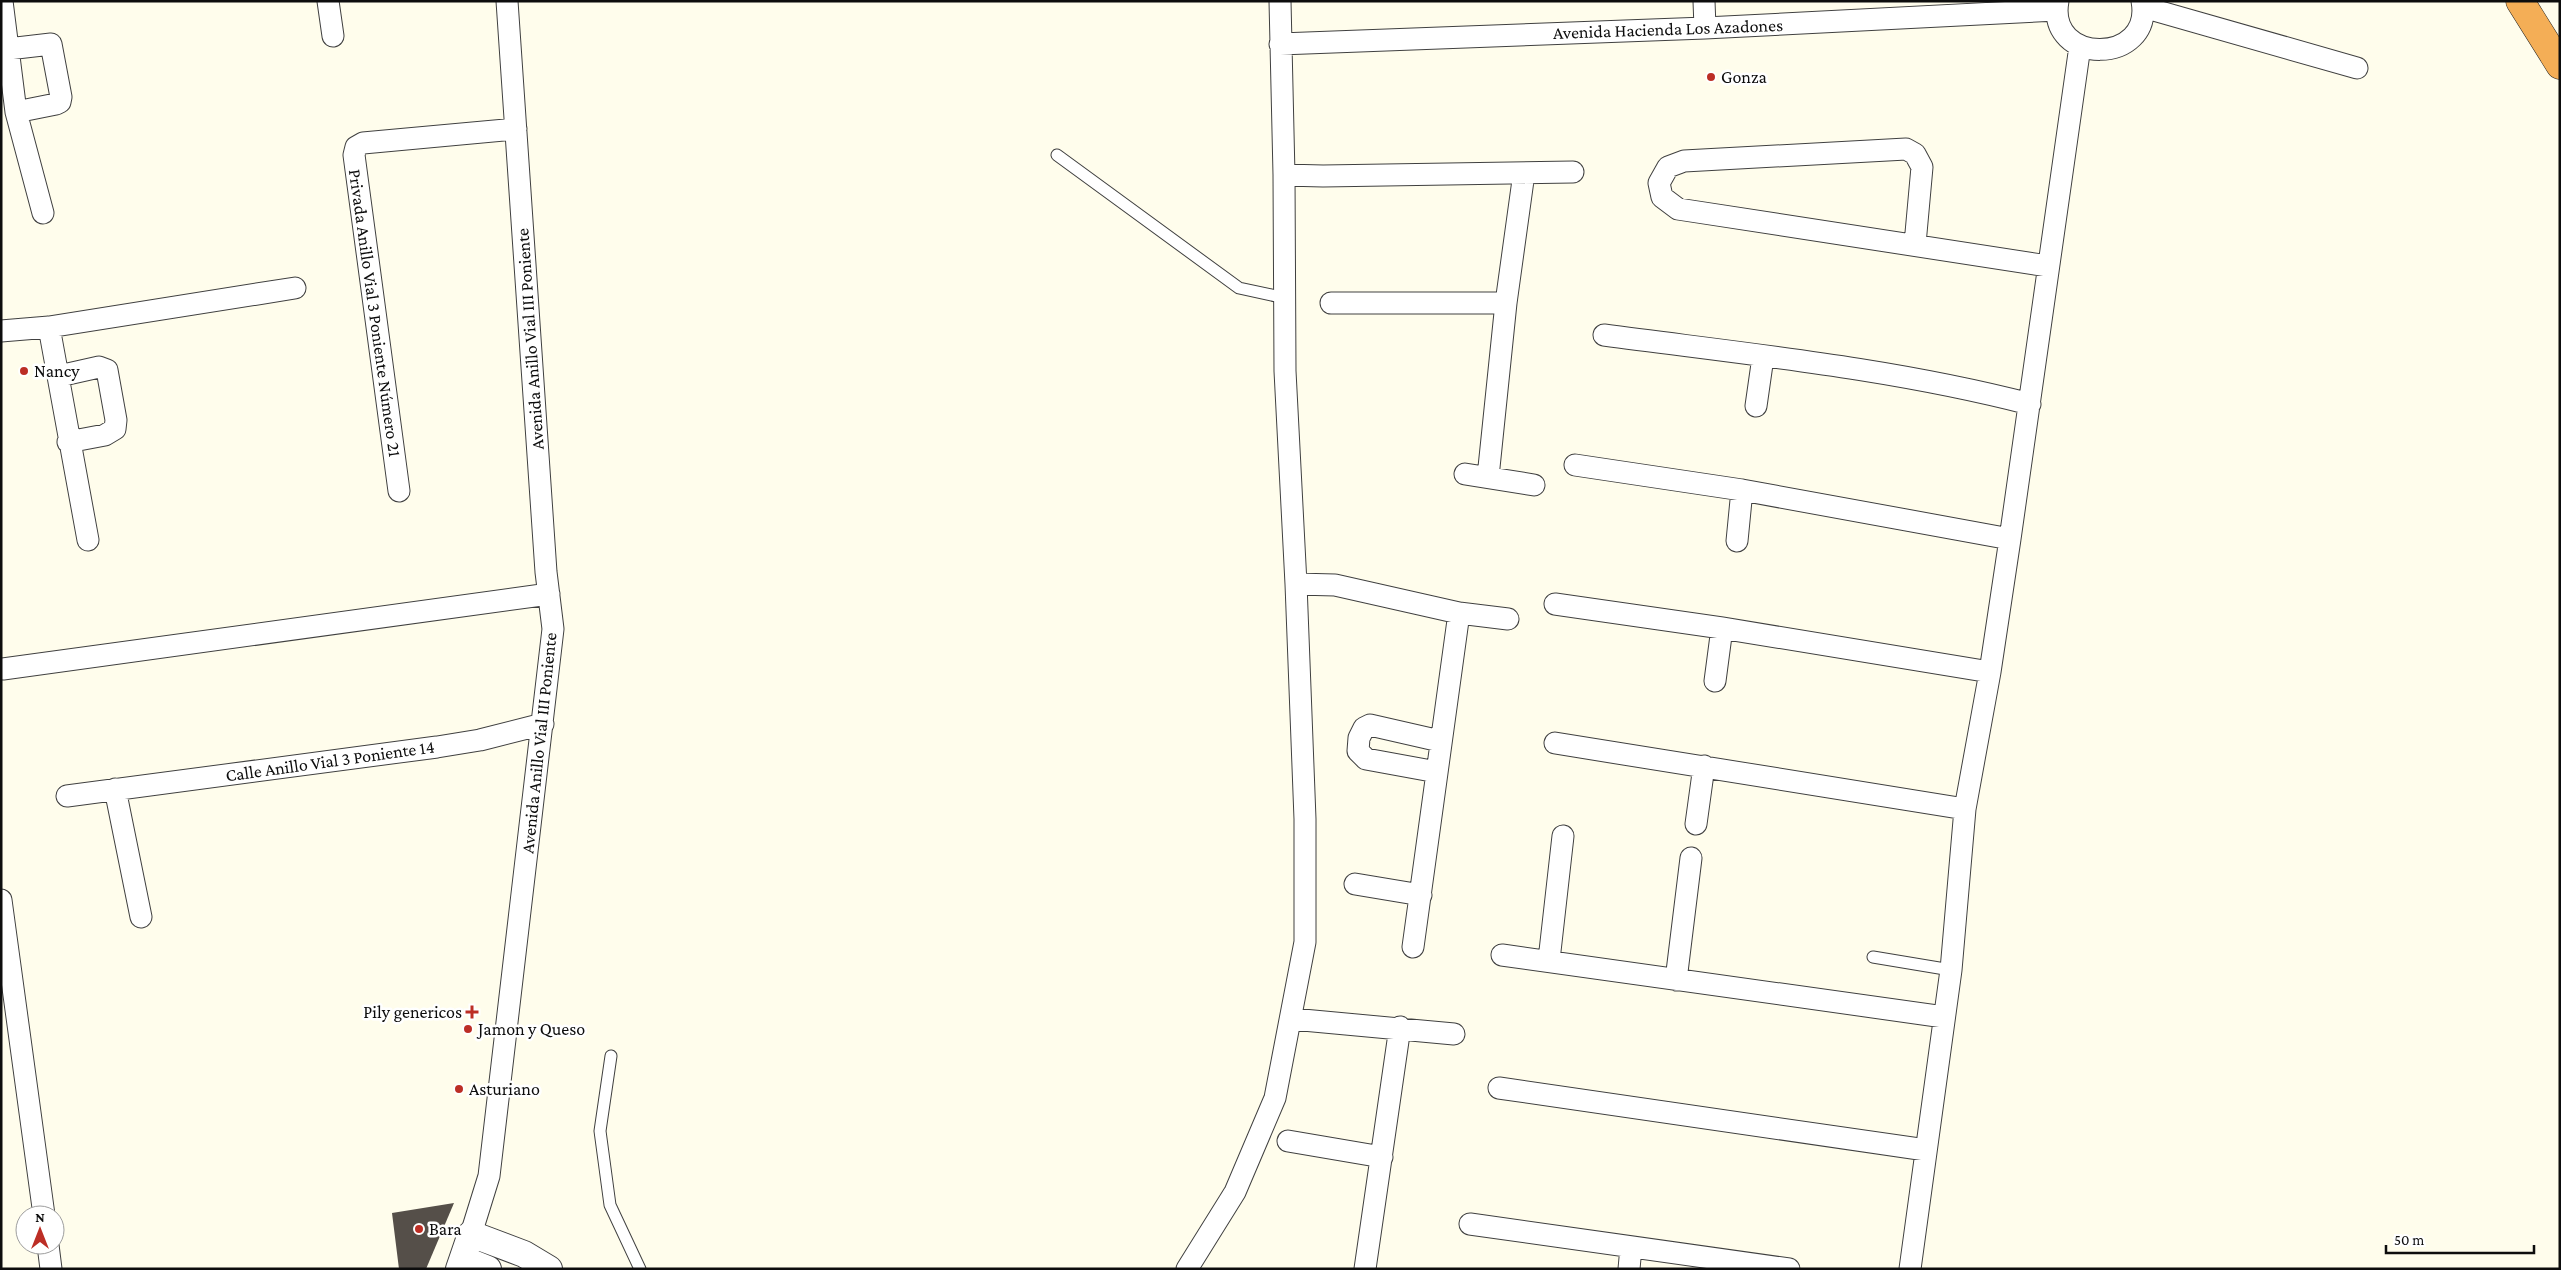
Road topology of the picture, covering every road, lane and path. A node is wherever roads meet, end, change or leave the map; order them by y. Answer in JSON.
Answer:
{"nodes":[{"id":1,"x":2,"y":1,"type":"edge"},
{"id":2,"x":328,"y":1,"type":"edge"},
{"id":3,"x":507,"y":1,"type":"edge"},
{"id":4,"x":1280,"y":1,"type":"edge"},
{"id":5,"x":1704,"y":1,"type":"edge"},
{"id":6,"x":2520,"y":1,"type":"edge"},
{"id":7,"x":2143,"y":4,"type":"edge"},
{"id":8,"x":2057,"y":5,"type":"edge"},
{"id":9,"x":1705,"y":28,"type":"junction"},
{"id":10,"x":333,"y":36,"type":"dead end"},
{"id":11,"x":1280,"y":44,"type":"junction"},
{"id":12,"x":2080,"y":46,"type":"junction"},
{"id":13,"x":8,"y":50,"type":"junction"},
{"id":14,"x":2560,"y":65,"type":"edge"},
{"id":15,"x":2357,"y":68,"type":"dead end"},
{"id":16,"x":16,"y":112,"type":"junction"},
{"id":17,"x":516,"y":129,"type":"junction"},
{"id":18,"x":1057,"y":155,"type":"dead end"},
{"id":19,"x":1573,"y":172,"type":"dead end"},
{"id":20,"x":1524,"y":173,"type":"junction"},
{"id":21,"x":1284,"y":175,"type":"junction"},
{"id":22,"x":42,"y":213,"type":"dead end"},
{"id":23,"x":1914,"y":244,"type":"junction"},
{"id":24,"x":2048,"y":266,"type":"junction"},
{"id":25,"x":295,"y":288,"type":"dead end"},
{"id":26,"x":1285,"y":298,"type":"junction"},
{"id":27,"x":1331,"y":303,"type":"dead end"},
{"id":28,"x":1506,"y":303,"type":"junction"},
{"id":29,"x":49,"y":327,"type":"junction"},
{"id":30,"x":1,"y":331,"type":"edge"},
{"id":31,"x":1604,"y":335,"type":"dead end"},
{"id":32,"x":1763,"y":357,"type":"junction"},
{"id":33,"x":59,"y":376,"type":"junction"},
{"id":34,"x":2030,"y":404,"type":"junction"},
{"id":35,"x":1756,"y":406,"type":"dead end"},
{"id":36,"x":68,"y":442,"type":"junction"},
{"id":37,"x":1575,"y":465,"type":"dead end"},
{"id":38,"x":1465,"y":474,"type":"dead end"},
{"id":39,"x":1488,"y":477,"type":"junction"},
{"id":40,"x":1534,"y":486,"type":"dead end"},
{"id":41,"x":1742,"y":490,"type":"junction"},
{"id":42,"x":398,"y":491,"type":"dead end"},
{"id":43,"x":88,"y":540,"type":"dead end"},
{"id":44,"x":2010,"y":540,"type":"junction"},
{"id":45,"x":1737,"y":541,"type":"dead end"},
{"id":46,"x":1296,"y":584,"type":"junction"},
{"id":47,"x":549,"y":594,"type":"junction"},
{"id":48,"x":1555,"y":604,"type":"dead end"},
{"id":49,"x":1459,"y":613,"type":"junction"},
{"id":50,"x":1508,"y":619,"type":"dead end"},
{"id":51,"x":1722,"y":628,"type":"junction"},
{"id":52,"x":2,"y":672,"type":"edge"},
{"id":53,"x":1990,"y":672,"type":"junction"},
{"id":54,"x":1715,"y":681,"type":"dead end"},
{"id":55,"x":543,"y":724,"type":"junction"},
{"id":56,"x":1440,"y":741,"type":"junction"},
{"id":57,"x":1556,"y":743,"type":"dead end"},
{"id":58,"x":1704,"y":766,"type":"junction"},
{"id":59,"x":1437,"y":772,"type":"junction"},
{"id":60,"x":115,"y":789,"type":"junction"},
{"id":61,"x":67,"y":796,"type":"dead end"},
{"id":62,"x":1965,"y":809,"type":"junction"},
{"id":63,"x":1696,"y":824,"type":"dead end"},
{"id":64,"x":1564,"y":836,"type":"dead end"},
{"id":65,"x":1691,"y":858,"type":"dead end"},
{"id":66,"x":1355,"y":884,"type":"dead end"},
{"id":67,"x":1421,"y":895,"type":"junction"},
{"id":68,"x":1,"y":900,"type":"edge"},
{"id":69,"x":141,"y":917,"type":"dead end"},
{"id":70,"x":1413,"y":947,"type":"dead end"},
{"id":71,"x":1502,"y":954,"type":"dead end"},
{"id":72,"x":1873,"y":958,"type":"dead end"},
{"id":73,"x":1549,"y":960,"type":"junction"},
{"id":74,"x":1951,"y":970,"type":"junction"},
{"id":75,"x":1676,"y":980,"type":"junction"},
{"id":76,"x":1944,"y":1017,"type":"junction"},
{"id":77,"x":1292,"y":1019,"type":"junction"},
{"id":78,"x":1400,"y":1027,"type":"junction"},
{"id":79,"x":1454,"y":1034,"type":"dead end"},
{"id":80,"x":611,"y":1056,"type":"dead end"},
{"id":81,"x":1499,"y":1088,"type":"dead end"},
{"id":82,"x":1288,"y":1141,"type":"dead end"},
{"id":83,"x":1926,"y":1150,"type":"junction"},
{"id":84,"x":1382,"y":1157,"type":"junction"},
{"id":85,"x":43,"y":1205,"type":"edge"},
{"id":86,"x":1470,"y":1224,"type":"dead end"},
{"id":87,"x":471,"y":1234,"type":"junction"},
{"id":88,"x":1631,"y":1247,"type":"junction"},
{"id":89,"x":49,"y":1255,"type":"edge"},
{"id":90,"x":461,"y":1264,"type":"edge"},
{"id":91,"x":51,"y":1269,"type":"edge"},
{"id":92,"x":488,"y":1269,"type":"edge"},
{"id":93,"x":549,"y":1269,"type":"edge"},
{"id":94,"x":640,"y":1269,"type":"edge"},
{"id":95,"x":1187,"y":1269,"type":"edge"},
{"id":96,"x":1364,"y":1269,"type":"edge"},
{"id":97,"x":1629,"y":1269,"type":"edge"},
{"id":98,"x":1790,"y":1269,"type":"edge"},
{"id":99,"x":1910,"y":1269,"type":"edge"}],
"edges":[{"from":1,"to":13,"type":"street"},
{"from":2,"to":10,"type":"street"},
{"from":3,"to":17,"type":"street","name":"Avenida Anillo Vial III Poniente"},
{"from":4,"to":11,"type":"street"},
{"from":5,"to":9,"type":"street"},
{"from":6,"to":14,"type":"highway"},
{"from":7,"to":12,"type":"street"},
{"from":7,"to":15,"type":"street"},
{"from":8,"to":9,"type":"street","name":"Avenida Hacienda Los Azadones"},
{"from":8,"to":12,"type":"street"},
{"from":9,"to":11,"type":"street","name":"Avenida Hacienda Los Azadones"},
{"from":11,"to":21,"type":"street"},
{"from":12,"to":24,"type":"street"},
{"from":13,"to":16,"type":"street"},
{"from":13,"to":16,"type":"street"},
{"from":16,"to":22,"type":"street"},
{"from":17,"to":42,"type":"street","name":"Privada Anillo Vial 3 Poniente Número 21"},
{"from":17,"to":47,"type":"street","name":"Avenida Anillo Vial III Poniente"},
{"from":18,"to":26,"type":"lane"},
{"from":19,"to":20,"type":"street"},
{"from":20,"to":21,"type":"street"},
{"from":20,"to":28,"type":"street"},
{"from":21,"to":26,"type":"street"},
{"from":23,"to":23,"type":"street"},
{"from":23,"to":24,"type":"street"},
{"from":24,"to":34,"type":"street"},
{"from":25,"to":29,"type":"street"},
{"from":26,"to":46,"type":"street"},
{"from":27,"to":28,"type":"street"},
{"from":28,"to":39,"type":"street"},
{"from":29,"to":30,"type":"street"},
{"from":29,"to":33,"type":"street"},
{"from":31,"to":32,"type":"street"},
{"from":32,"to":34,"type":"street"},
{"from":32,"to":35,"type":"street"},
{"from":33,"to":36,"type":"street"},
{"from":33,"to":36,"type":"street"},
{"from":34,"to":44,"type":"street"},
{"from":36,"to":43,"type":"street"},
{"from":37,"to":41,"type":"street"},
{"from":38,"to":39,"type":"street"},
{"from":39,"to":40,"type":"street"},
{"from":41,"to":44,"type":"street"},
{"from":41,"to":45,"type":"street"},
{"from":44,"to":53,"type":"street"},
{"from":46,"to":49,"type":"street"},
{"from":46,"to":77,"type":"street"},
{"from":47,"to":52,"type":"street"},
{"from":47,"to":55,"type":"street","name":"Avenida Anillo Vial III Poniente"},
{"from":48,"to":51,"type":"street"},
{"from":49,"to":50,"type":"street"},
{"from":49,"to":56,"type":"street"},
{"from":51,"to":53,"type":"street"},
{"from":51,"to":54,"type":"street"},
{"from":53,"to":62,"type":"street"},
{"from":55,"to":60,"type":"street","name":"Calle Anillo Vial 3 Poniente 14"},
{"from":55,"to":87,"type":"street","name":"Avenida Anillo Vial III Poniente"},
{"from":56,"to":59,"type":"street"},
{"from":56,"to":59,"type":"street"},
{"from":57,"to":58,"type":"street"},
{"from":58,"to":62,"type":"street"},
{"from":58,"to":63,"type":"street"},
{"from":59,"to":67,"type":"street"},
{"from":60,"to":61,"type":"street","name":"Calle Anillo Vial 3 Poniente 14"},
{"from":60,"to":69,"type":"street"},
{"from":62,"to":74,"type":"street"},
{"from":64,"to":73,"type":"street"},
{"from":65,"to":75,"type":"street"},
{"from":66,"to":67,"type":"street"},
{"from":67,"to":70,"type":"street"},
{"from":68,"to":85,"type":"street"},
{"from":71,"to":73,"type":"street"},
{"from":72,"to":74,"type":"lane"},
{"from":73,"to":75,"type":"street"},
{"from":74,"to":76,"type":"street"},
{"from":75,"to":76,"type":"street"},
{"from":76,"to":83,"type":"street"},
{"from":77,"to":78,"type":"street"},
{"from":77,"to":95,"type":"street"},
{"from":78,"to":79,"type":"street"},
{"from":78,"to":84,"type":"street"},
{"from":80,"to":94,"type":"lane"},
{"from":81,"to":83,"type":"street"},
{"from":82,"to":84,"type":"street"},
{"from":83,"to":99,"type":"street"},
{"from":84,"to":96,"type":"street"},
{"from":86,"to":88,"type":"street"},
{"from":87,"to":90,"type":"street","name":"Avenida Anillo Vial III Poniente"},
{"from":87,"to":93,"type":"street"},
{"from":88,"to":97,"type":"street"},
{"from":88,"to":98,"type":"street"},
{"from":89,"to":91,"type":"street"},
{"from":90,"to":92,"type":"street"}]}
